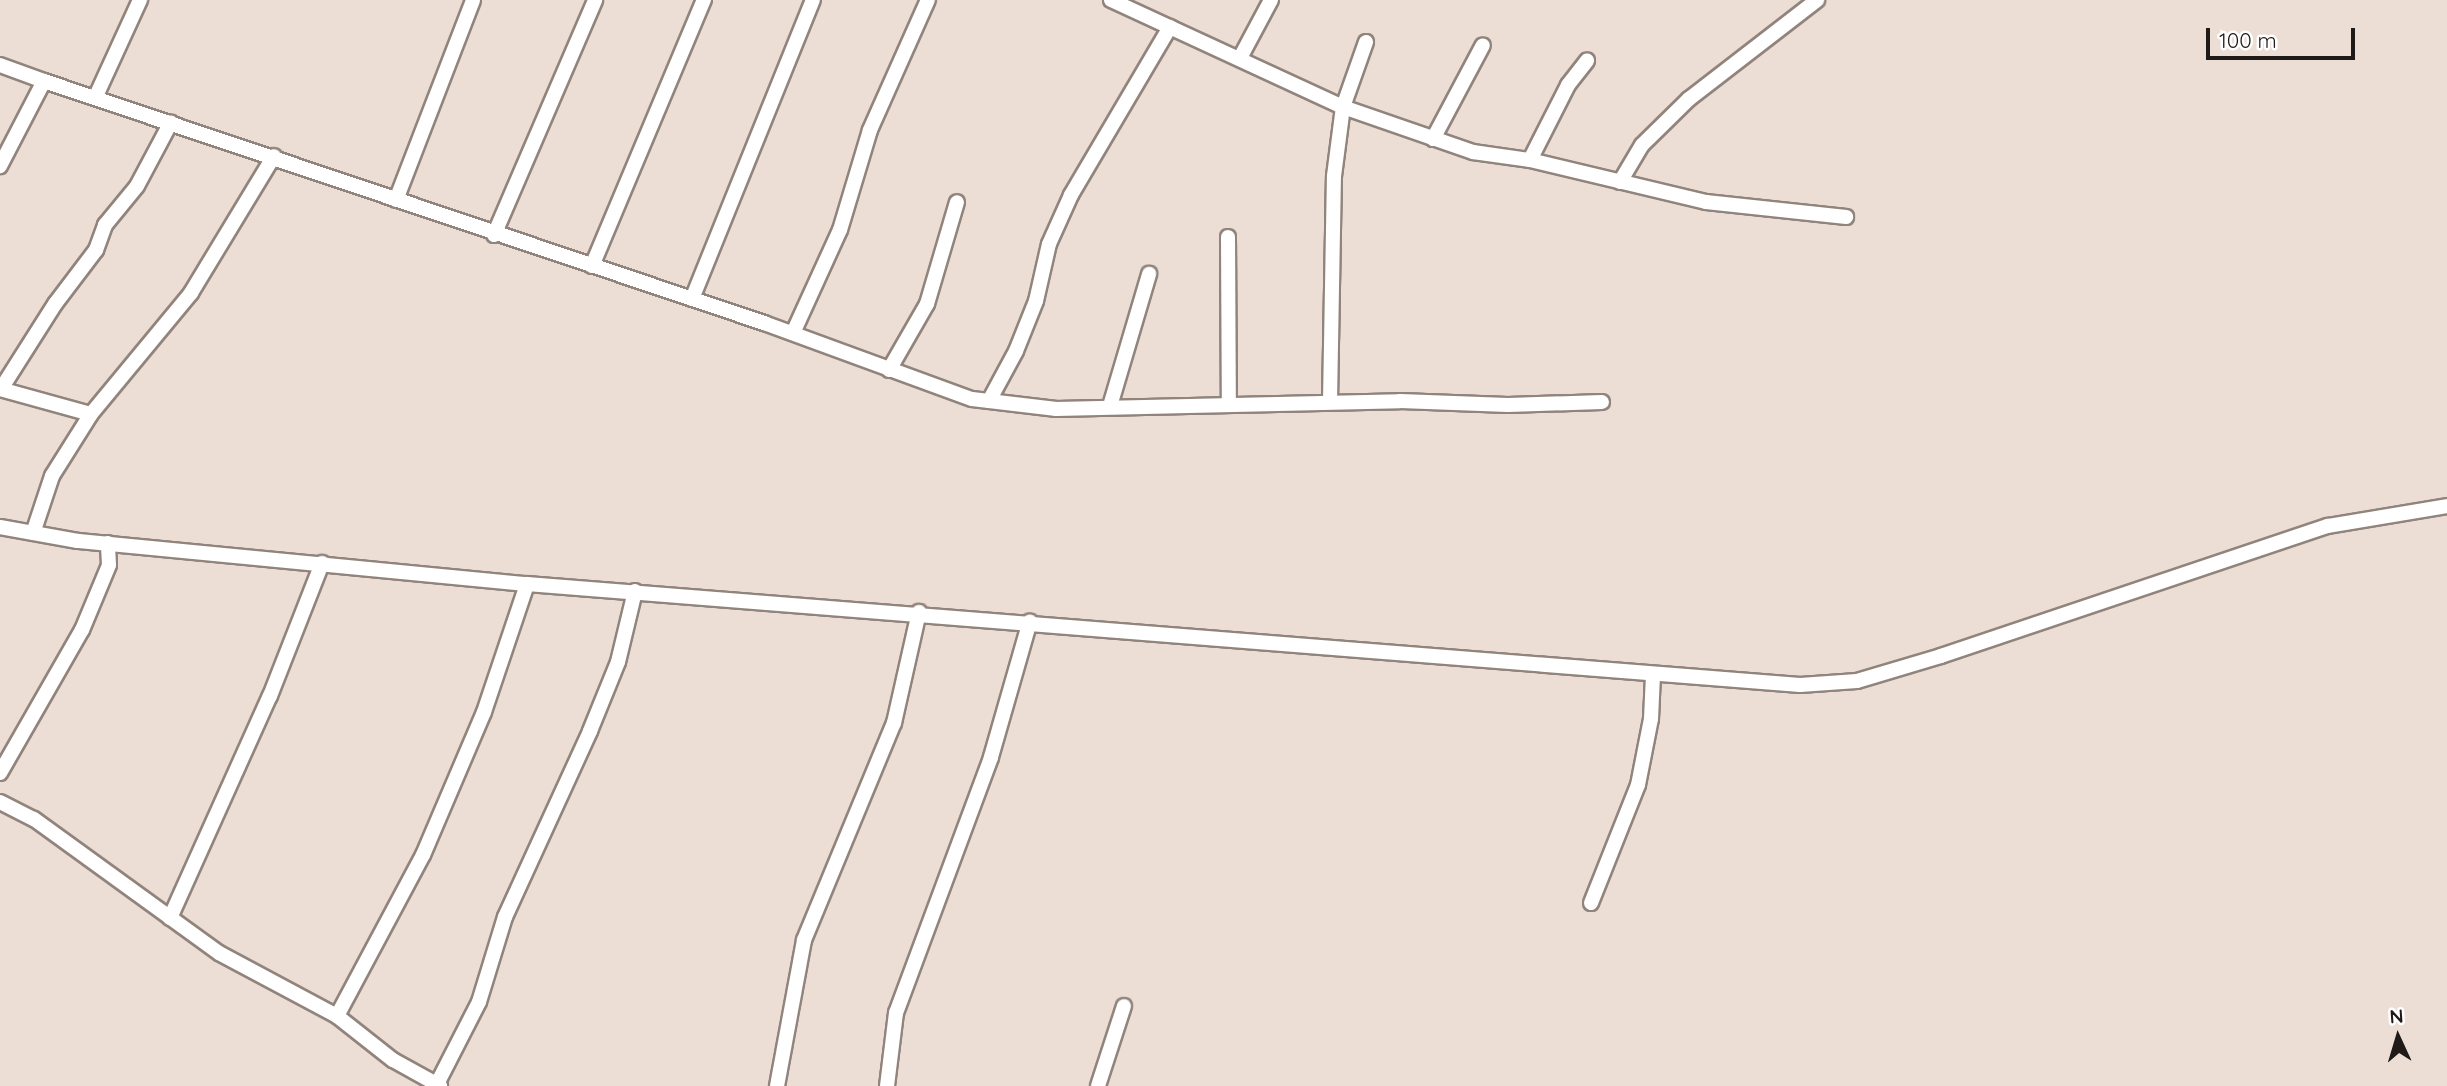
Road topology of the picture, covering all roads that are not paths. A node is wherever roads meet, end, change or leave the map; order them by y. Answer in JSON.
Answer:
{"nodes":[{"id":1,"x":140,"y":0,"type":"edge"},
{"id":2,"x":473,"y":0,"type":"edge"},
{"id":3,"x":595,"y":0,"type":"edge"},
{"id":4,"x":704,"y":0,"type":"edge"},
{"id":5,"x":813,"y":0,"type":"edge"},
{"id":6,"x":928,"y":0,"type":"edge"},
{"id":7,"x":1111,"y":0,"type":"edge"},
{"id":8,"x":1270,"y":0,"type":"edge"},
{"id":9,"x":1817,"y":0,"type":"edge"},
{"id":10,"x":1146,"y":5,"type":"edge"},
{"id":11,"x":1170,"y":27,"type":"junction"},
{"id":12,"x":1366,"y":42,"type":"dead end"},
{"id":13,"x":1483,"y":45,"type":"dead end"},
{"id":14,"x":1241,"y":58,"type":"junction"},
{"id":15,"x":1587,"y":61,"type":"dead end"},
{"id":16,"x":0,"y":65,"type":"edge"},
{"id":17,"x":44,"y":81,"type":"junction"},
{"id":18,"x":96,"y":96,"type":"junction"},
{"id":19,"x":1343,"y":107,"type":"junction"},
{"id":20,"x":171,"y":122,"type":"junction"},
{"id":21,"x":1433,"y":139,"type":"junction"},
{"id":22,"x":274,"y":156,"type":"junction"},
{"id":23,"x":1530,"y":160,"type":"junction"},
{"id":24,"x":0,"y":166,"type":"edge"},
{"id":25,"x":1620,"y":182,"type":"junction"},
{"id":26,"x":396,"y":200,"type":"junction"},
{"id":27,"x":957,"y":202,"type":"dead end"},
{"id":28,"x":1846,"y":217,"type":"dead end"},
{"id":29,"x":494,"y":235,"type":"junction"},
{"id":30,"x":1228,"y":237,"type":"dead end"},
{"id":31,"x":592,"y":267,"type":"junction"},
{"id":32,"x":1149,"y":274,"type":"dead end"},
{"id":33,"x":691,"y":299,"type":"junction"},
{"id":34,"x":793,"y":333,"type":"junction"},
{"id":35,"x":889,"y":370,"type":"junction"},
{"id":36,"x":0,"y":389,"type":"edge"},
{"id":37,"x":989,"y":401,"type":"junction"},
{"id":38,"x":1330,"y":402,"type":"junction"},
{"id":39,"x":1602,"y":402,"type":"dead end"},
{"id":40,"x":1229,"y":404,"type":"junction"},
{"id":41,"x":1110,"y":406,"type":"junction"},
{"id":42,"x":90,"y":414,"type":"junction"},
{"id":43,"x":2447,"y":506,"type":"edge"},
{"id":44,"x":0,"y":529,"type":"edge"},
{"id":45,"x":33,"y":533,"type":"junction"},
{"id":46,"x":108,"y":543,"type":"junction"},
{"id":47,"x":322,"y":563,"type":"junction"},
{"id":48,"x":527,"y":584,"type":"junction"},
{"id":49,"x":635,"y":590,"type":"junction"},
{"id":50,"x":919,"y":612,"type":"junction"},
{"id":51,"x":1030,"y":621,"type":"junction"},
{"id":52,"x":1653,"y":675,"type":"junction"},
{"id":53,"x":0,"y":773,"type":"edge"},
{"id":54,"x":0,"y":802,"type":"edge"},
{"id":55,"x":1591,"y":903,"type":"dead end"},
{"id":56,"x":170,"y":918,"type":"junction"},
{"id":57,"x":1124,"y":1006,"type":"dead end"},
{"id":58,"x":337,"y":1016,"type":"junction"},
{"id":59,"x":438,"y":1085,"type":"edge"},
{"id":60,"x":777,"y":1086,"type":"edge"},
{"id":61,"x":887,"y":1086,"type":"edge"},
{"id":62,"x":1098,"y":1086,"type":"edge"}],
"edges":[{"from":1,"to":18,"type":"street"},
{"from":2,"to":26,"type":"street"},
{"from":3,"to":29,"type":"street"},
{"from":4,"to":31,"type":"street"},
{"from":5,"to":33,"type":"street"},
{"from":6,"to":34,"type":"street"},
{"from":7,"to":10,"type":"street"},
{"from":8,"to":14,"type":"street"},
{"from":9,"to":25,"type":"street"},
{"from":10,"to":11,"type":"street"},
{"from":11,"to":14,"type":"street"},
{"from":11,"to":37,"type":"street"},
{"from":12,"to":19,"type":"street"},
{"from":13,"to":21,"type":"street"},
{"from":14,"to":19,"type":"street"},
{"from":15,"to":23,"type":"street"},
{"from":16,"to":17,"type":"street"},
{"from":17,"to":18,"type":"street"},
{"from":17,"to":24,"type":"street"},
{"from":18,"to":20,"type":"street"},
{"from":19,"to":21,"type":"street"},
{"from":19,"to":38,"type":"street"},
{"from":20,"to":22,"type":"street"},
{"from":20,"to":36,"type":"street"},
{"from":21,"to":23,"type":"street"},
{"from":22,"to":26,"type":"street"},
{"from":22,"to":42,"type":"street"},
{"from":23,"to":25,"type":"street"},
{"from":25,"to":28,"type":"street"},
{"from":26,"to":29,"type":"street"},
{"from":27,"to":35,"type":"street"},
{"from":29,"to":31,"type":"street"},
{"from":30,"to":40,"type":"street"},
{"from":31,"to":33,"type":"street"},
{"from":32,"to":41,"type":"street"},
{"from":33,"to":34,"type":"street"},
{"from":34,"to":35,"type":"street"},
{"from":35,"to":37,"type":"street"},
{"from":36,"to":42,"type":"street"},
{"from":37,"to":41,"type":"street"},
{"from":38,"to":39,"type":"street"},
{"from":38,"to":40,"type":"street"},
{"from":40,"to":41,"type":"street"},
{"from":42,"to":45,"type":"street"},
{"from":43,"to":52,"type":"street"},
{"from":44,"to":45,"type":"street"},
{"from":45,"to":46,"type":"street"},
{"from":46,"to":47,"type":"street"},
{"from":46,"to":53,"type":"street"},
{"from":47,"to":48,"type":"street"},
{"from":47,"to":56,"type":"street"},
{"from":48,"to":49,"type":"street"},
{"from":48,"to":58,"type":"street"},
{"from":49,"to":50,"type":"street"},
{"from":49,"to":59,"type":"street"},
{"from":50,"to":51,"type":"street"},
{"from":50,"to":60,"type":"street"},
{"from":51,"to":52,"type":"street"},
{"from":51,"to":61,"type":"street"},
{"from":52,"to":55,"type":"street"},
{"from":54,"to":56,"type":"street"},
{"from":56,"to":58,"type":"street"},
{"from":57,"to":62,"type":"street"},
{"from":58,"to":59,"type":"street"}]}
